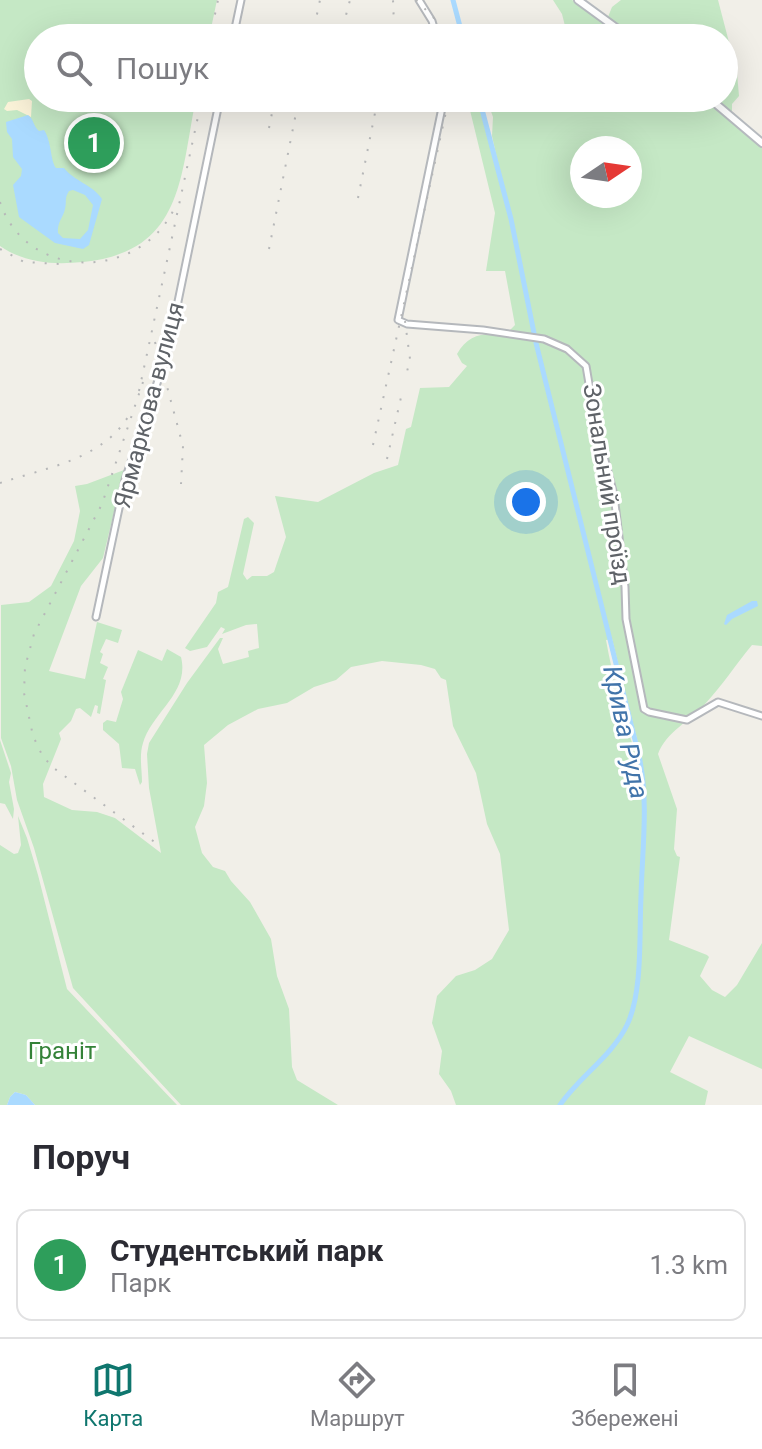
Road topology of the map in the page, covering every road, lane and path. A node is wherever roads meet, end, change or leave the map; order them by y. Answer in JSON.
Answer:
{"nodes":[{"id":1,"x":241,"y":0,"type":"edge"},
{"id":2,"x":419,"y":0,"type":"edge"},
{"id":3,"x":578,"y":0,"type":"edge"},
{"id":4,"x":236,"y":24,"type":"edge"},
{"id":5,"x":433,"y":24,"type":"edge"},
{"id":6,"x":611,"y":24,"type":"edge"},
{"id":7,"x":217,"y":112,"type":"edge"},
{"id":8,"x":441,"y":112,"type":"edge"},
{"id":9,"x":725,"y":112,"type":"edge"},
{"id":10,"x":762,"y":143,"type":"edge"},
{"id":11,"x":96,"y":617,"type":"dead end"},
{"id":12,"x":762,"y":716,"type":"edge"}],
"edges":[{"from":1,"to":4,"type":"street"},
{"from":2,"to":5,"type":"street"},
{"from":3,"to":6,"type":"main road"},
{"from":7,"to":11,"type":"street","name":"Ярмаркова вулиця"},
{"from":8,"to":12,"type":"street","name":"Зональний проїзд"},
{"from":9,"to":10,"type":"main road"}]}
